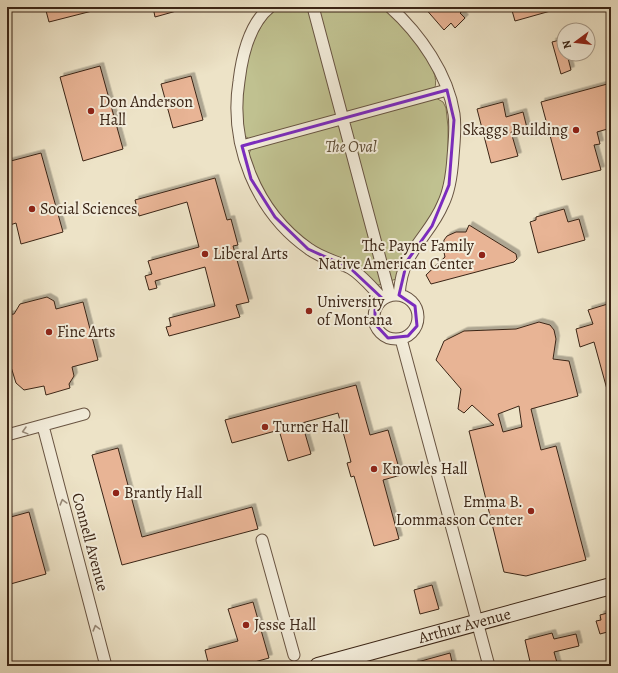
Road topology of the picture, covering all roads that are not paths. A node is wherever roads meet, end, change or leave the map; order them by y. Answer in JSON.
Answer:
{"nodes":[{"id":1,"x":270,"y":7,"type":"edge"},
{"id":2,"x":313,"y":7,"type":"edge"},
{"id":3,"x":390,"y":7,"type":"edge"},
{"id":4,"x":447,"y":90,"type":"junction"},
{"id":5,"x":343,"y":119,"type":"junction"},
{"id":6,"x":242,"y":146,"type":"junction"},
{"id":7,"x":391,"y":297,"type":"junction"},
{"id":8,"x":401,"y":339,"type":"junction"},
{"id":9,"x":84,"y":414,"type":"dead end"},
{"id":10,"x":43,"y":426,"type":"junction"},
{"id":11,"x":7,"y":435,"type":"edge"},
{"id":12,"x":262,"y":540,"type":"dead end"},
{"id":13,"x":611,"y":586,"type":"edge"},
{"id":14,"x":477,"y":623,"type":"junction"},
{"id":15,"x":294,"y":655,"type":"dead end"},
{"id":16,"x":106,"y":666,"type":"edge"},
{"id":17,"x":318,"y":666,"type":"edge"},
{"id":18,"x":489,"y":666,"type":"edge"}],
"edges":[{"from":1,"to":6,"type":"street"},
{"from":2,"to":5,"type":"street"},
{"from":3,"to":4,"type":"street"},
{"from":4,"to":5,"type":"street"},
{"from":4,"to":7,"type":"street"},
{"from":5,"to":6,"type":"street"},
{"from":5,"to":7,"type":"street"},
{"from":6,"to":7,"type":"street"},
{"from":7,"to":8,"type":"street"},
{"from":7,"to":8,"type":"street"},
{"from":8,"to":14,"type":"street"},
{"from":9,"to":10,"type":"street"},
{"from":10,"to":11,"type":"street","one_way":true},
{"from":16,"to":10,"type":"street","name":"Connell Avenue","one_way":true},
{"from":12,"to":15,"type":"street"},
{"from":13,"to":14,"type":"street","name":"Arthur Avenue"},
{"from":14,"to":17,"type":"street","name":"Arthur Avenue"},
{"from":14,"to":18,"type":"street"}]}
